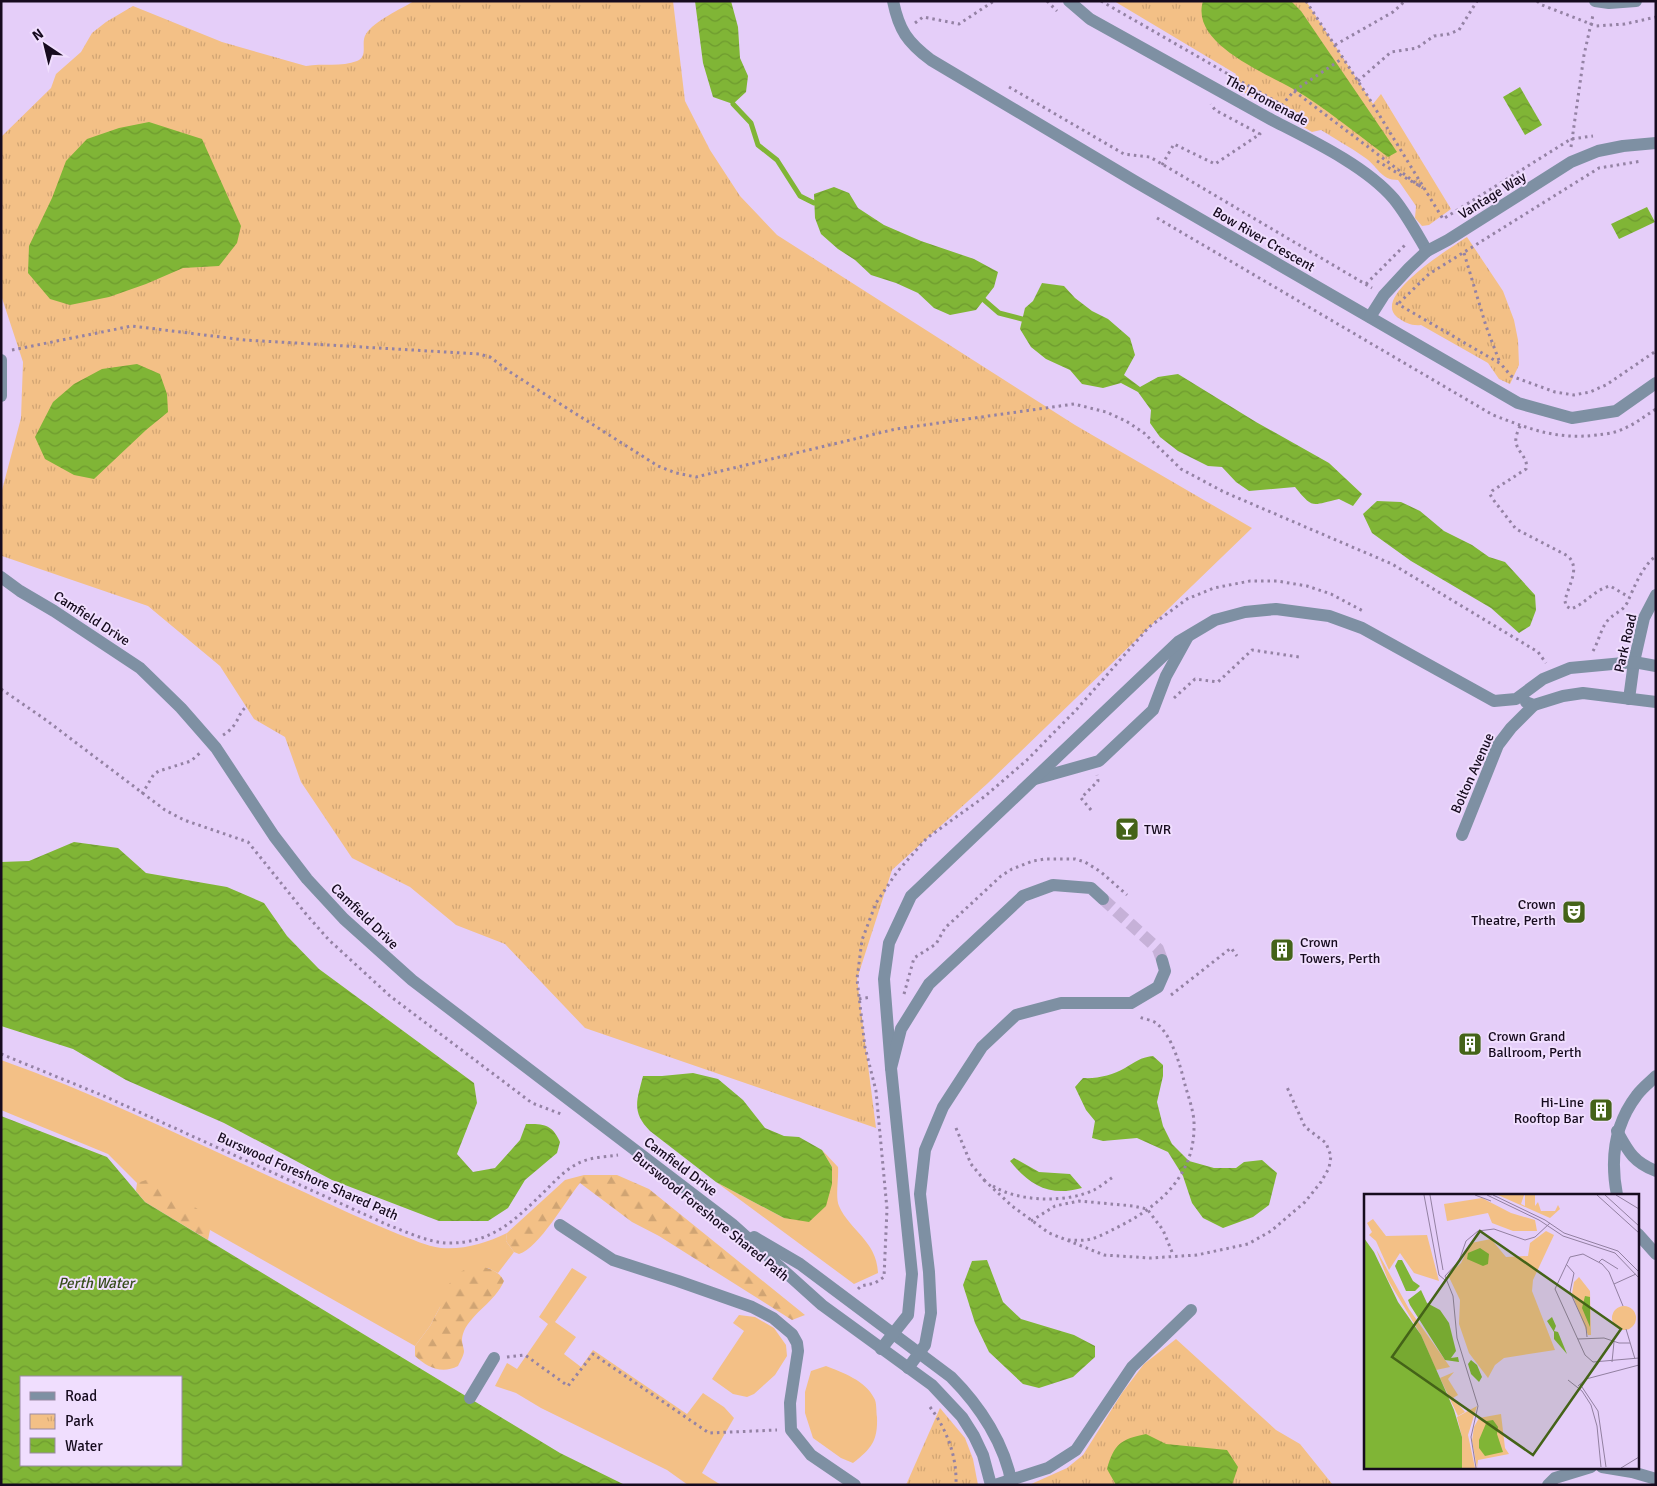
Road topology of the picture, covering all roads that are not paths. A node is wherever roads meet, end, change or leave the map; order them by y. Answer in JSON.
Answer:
{"nodes":[{"id":1,"x":893,"y":1,"type":"edge"},
{"id":2,"x":1069,"y":1,"type":"edge"},
{"id":3,"x":1595,"y":1,"type":"edge"},
{"id":4,"x":1636,"y":1,"type":"edge"},
{"id":5,"x":1656,"y":143,"type":"edge"},
{"id":6,"x":1427,"y":251,"type":"junction"},
{"id":7,"x":1370,"y":317,"type":"junction"},
{"id":8,"x":1,"y":360,"type":"edge"},
{"id":9,"x":1656,"y":383,"type":"edge"},
{"id":10,"x":1,"y":396,"type":"edge"},
{"id":11,"x":1,"y":577,"type":"edge"},
{"id":12,"x":1,"y":588,"type":"edge"},
{"id":13,"x":20,"y":591,"type":"junction"},
{"id":14,"x":1656,"y":595,"type":"edge"},
{"id":15,"x":1188,"y":636,"type":"junction"},
{"id":16,"x":1634,"y":662,"type":"junction"},
{"id":17,"x":1656,"y":666,"type":"edge"},
{"id":18,"x":1516,"y":699,"type":"junction"},
{"id":19,"x":1629,"y":699,"type":"junction"},
{"id":20,"x":1656,"y":702,"type":"edge"},
{"id":21,"x":1534,"y":705,"type":"junction"},
{"id":22,"x":1033,"y":780,"type":"junction"},
{"id":23,"x":1462,"y":835,"type":"dead end"},
{"id":24,"x":1103,"y":899,"type":"tunnel mouth"},
{"id":25,"x":1162,"y":960,"type":"tunnel mouth"},
{"id":26,"x":891,"y":1068,"type":"junction"},
{"id":27,"x":1656,"y":1076,"type":"edge"},
{"id":28,"x":1617,"y":1131,"type":"junction"},
{"id":29,"x":1656,"y":1171,"type":"edge"},
{"id":30,"x":1618,"y":1194,"type":"edge"},
{"id":31,"x":732,"y":1224,"type":"junction"},
{"id":32,"x":560,"y":1225,"type":"dead end"},
{"id":33,"x":1640,"y":1236,"type":"edge"},
{"id":34,"x":1656,"y":1254,"type":"edge"},
{"id":35,"x":1191,"y":1310,"type":"dead end"},
{"id":36,"x":894,"y":1334,"type":"junction"},
{"id":37,"x":882,"y":1349,"type":"junction"},
{"id":38,"x":920,"y":1352,"type":"junction"},
{"id":39,"x":494,"y":1358,"type":"road end"},
{"id":40,"x":908,"y":1368,"type":"junction"},
{"id":41,"x":470,"y":1398,"type":"dead end"},
{"id":42,"x":1588,"y":1468,"type":"edge"},
{"id":43,"x":1608,"y":1468,"type":"edge"},
{"id":44,"x":1656,"y":1480,"type":"edge"},
{"id":45,"x":1011,"y":1482,"type":"edge"},
{"id":46,"x":855,"y":1485,"type":"edge"},
{"id":47,"x":993,"y":1485,"type":"edge"},
{"id":48,"x":1548,"y":1485,"type":"edge"},
{"id":49,"x":1649,"y":1485,"type":"edge"}],
"edges":[{"from":1,"to":7,"type":"street","name":"Bow River Crescent"},
{"from":2,"to":6,"type":"street","name":"The Promenade"},
{"from":3,"to":4,"type":"street"},
{"from":5,"to":6,"type":"street","name":"Vantage Way"},
{"from":6,"to":7,"type":"street","name":"Vantage Way"},
{"from":7,"to":9,"type":"street","name":"Bow River Crescent"},
{"from":8,"to":10,"type":"street"},
{"from":11,"to":13,"type":"street","name":"Camfield Drive"},
{"from":12,"to":13,"type":"street"},
{"from":13,"to":31,"type":"street","name":"Camfield Drive"},
{"from":14,"to":16,"type":"street","name":"Park Road"},
{"from":15,"to":18,"type":"street"},
{"from":15,"to":22,"type":"street"},
{"from":15,"to":22,"type":"street"},
{"from":16,"to":17,"type":"street"},
{"from":16,"to":18,"type":"street"},
{"from":16,"to":19,"type":"street","name":"Park Road"},
{"from":18,"to":21,"type":"street"},
{"from":19,"to":20,"type":"street","name":"Bolton Avenue"},
{"from":19,"to":21,"type":"street","name":"Bolton Avenue"},
{"from":21,"to":23,"type":"street","name":"Bolton Avenue"},
{"from":22,"to":26,"type":"street"},
{"from":24,"to":26,"type":"street"},
{"from":25,"to":38,"type":"street"},
{"from":26,"to":36,"type":"street"},
{"from":27,"to":28,"type":"street"},
{"from":28,"to":29,"type":"street"},
{"from":28,"to":30,"type":"street"},
{"from":31,"to":36,"type":"street","name":"Camfield Drive"},
{"from":31,"to":37,"type":"street","name":"Camfield Drive"},
{"from":32,"to":46,"type":"street"},
{"from":33,"to":34,"type":"street"},
{"from":35,"to":45,"type":"street"},
{"from":36,"to":37,"type":"street"},
{"from":36,"to":38,"type":"street","name":"Camfield Drive"},
{"from":37,"to":40,"type":"street","name":"Camfield Drive"},
{"from":38,"to":40,"type":"street"},
{"from":38,"to":45,"type":"street","name":"Camfield Drive"},
{"from":39,"to":41,"type":"street"},
{"from":40,"to":47,"type":"street","name":"Camfield Drive"},
{"from":42,"to":48,"type":"street"},
{"from":43,"to":44,"type":"street"},
{"from":44,"to":49,"type":"street"},
{"from":45,"to":47,"type":"street"}]}
